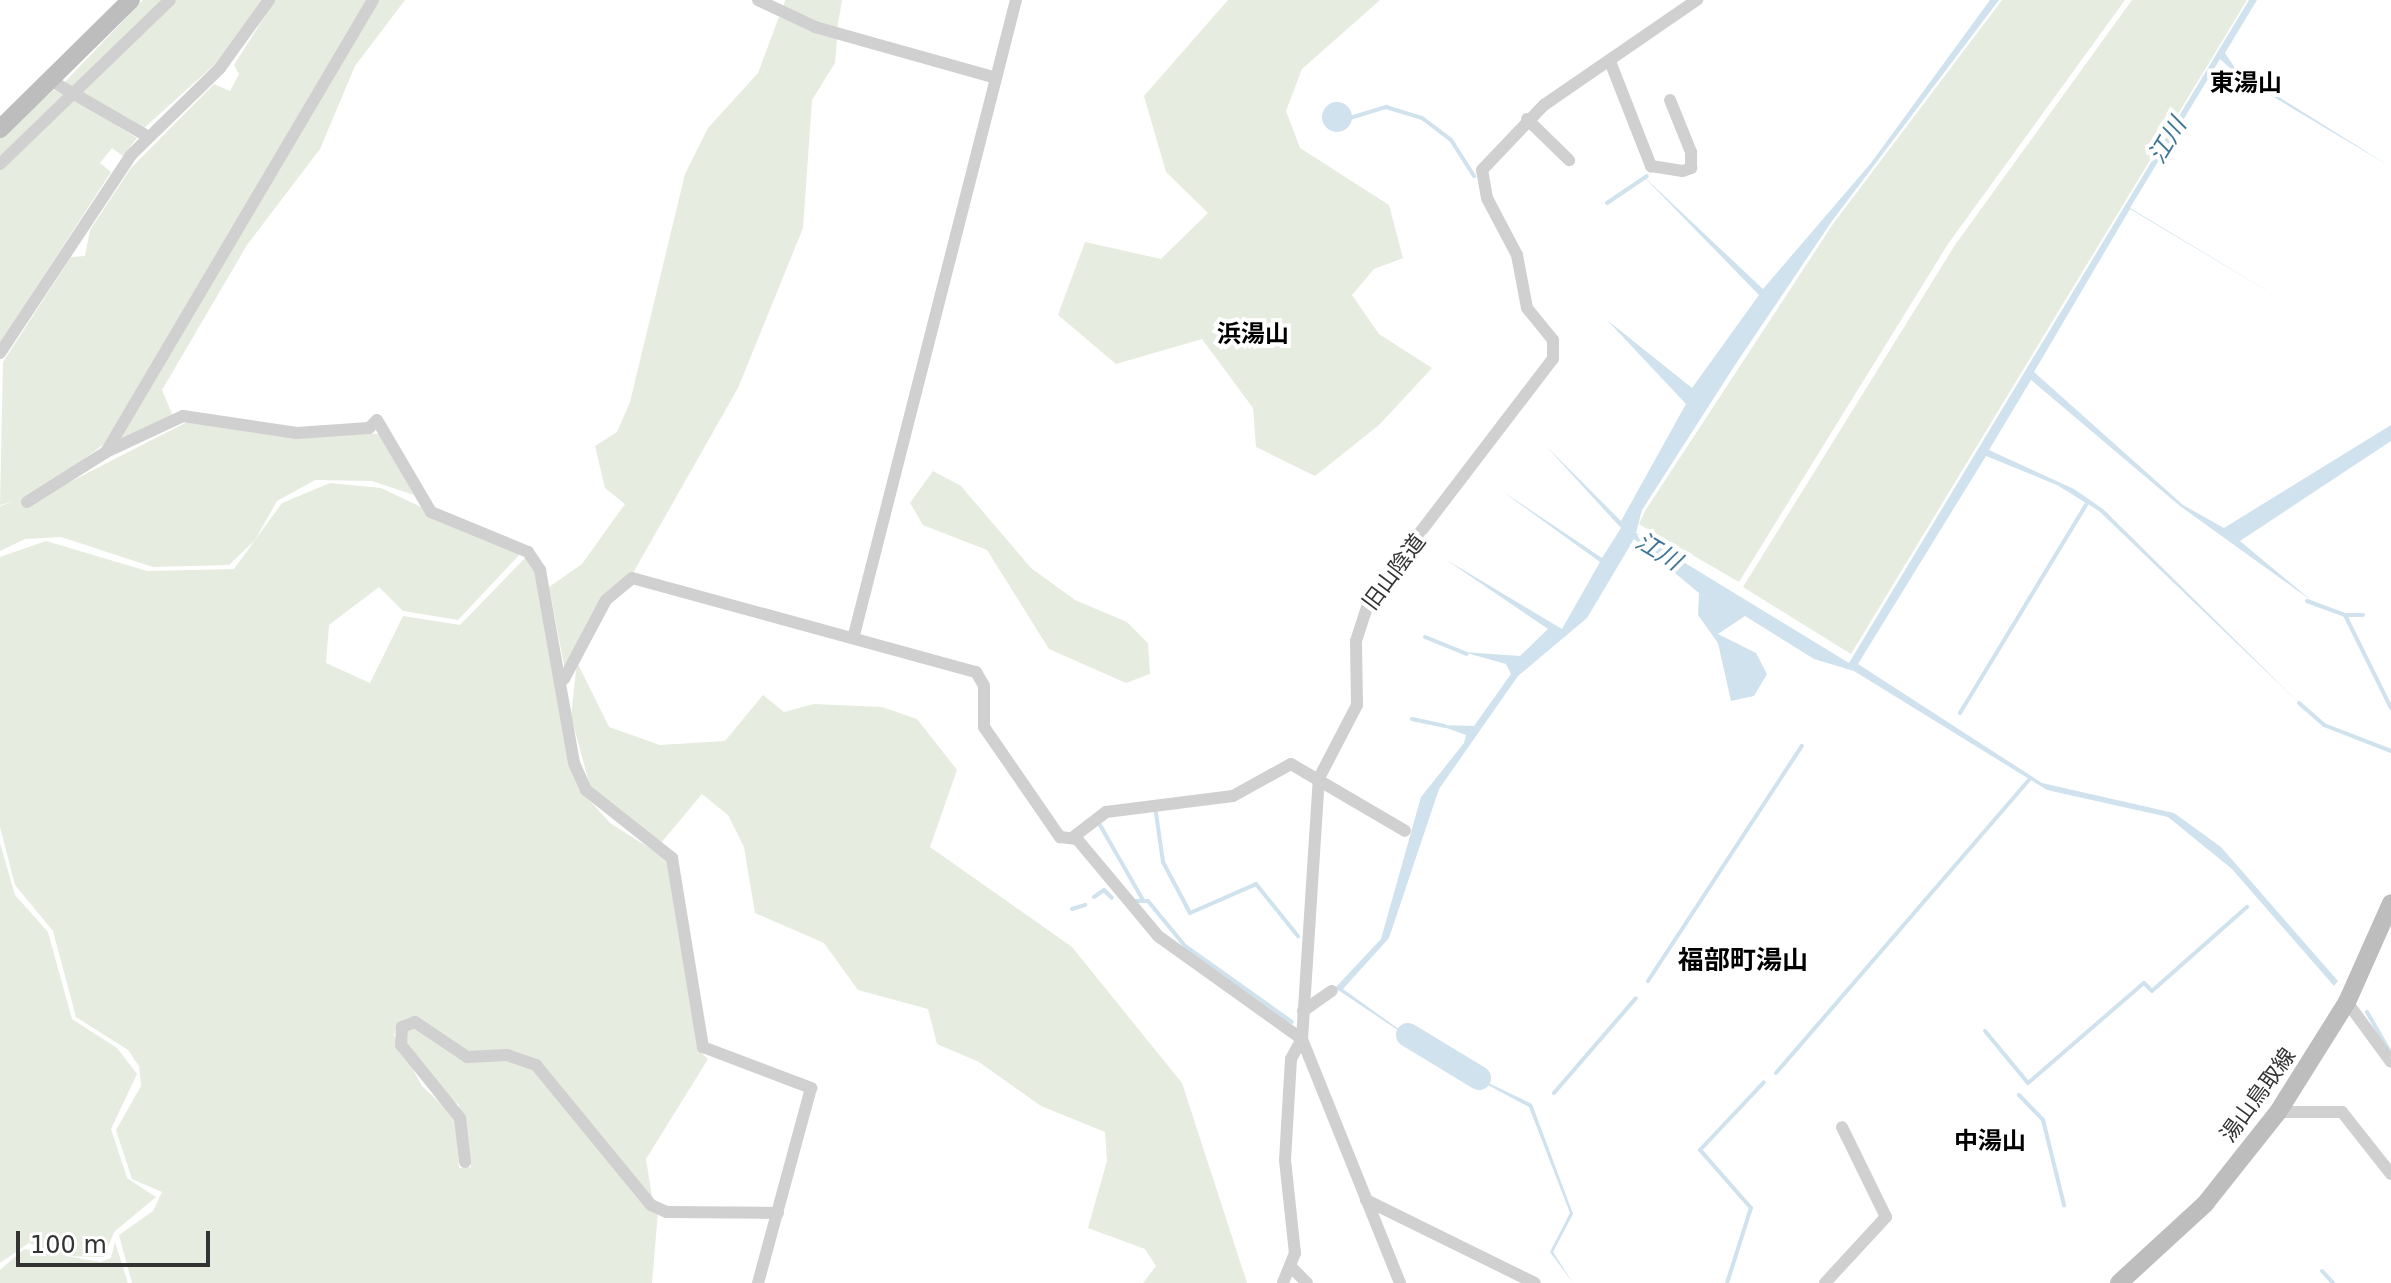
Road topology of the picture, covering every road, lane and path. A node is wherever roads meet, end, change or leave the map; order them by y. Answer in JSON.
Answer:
{"nodes":[{"id":1,"x":131,"y":0,"type":"edge"},
{"id":2,"x":170,"y":0,"type":"edge"},
{"id":3,"x":269,"y":0,"type":"edge"},
{"id":4,"x":373,"y":0,"type":"edge"},
{"id":5,"x":758,"y":0,"type":"edge"},
{"id":6,"x":1016,"y":0,"type":"edge"},
{"id":7,"x":1697,"y":0,"type":"edge"},
{"id":8,"x":1611,"y":64,"type":"junction"},
{"id":9,"x":996,"y":78,"type":"junction"},
{"id":10,"x":50,"y":80,"type":"junction"},
{"id":11,"x":74,"y":94,"type":"junction"},
{"id":12,"x":1670,"y":100,"type":"dead end"},
{"id":13,"x":1527,"y":119,"type":"junction"},
{"id":14,"x":0,"y":129,"type":"edge"},
{"id":15,"x":147,"y":136,"type":"junction"},
{"id":16,"x":1569,"y":160,"type":"dead end"},
{"id":17,"x":0,"y":164,"type":"edge"},
{"id":18,"x":0,"y":353,"type":"edge"},
{"id":19,"x":106,"y":452,"type":"junction"},
{"id":20,"x":27,"y":502,"type":"dead end"},
{"id":21,"x":854,"y":635,"type":"junction"},
{"id":22,"x":564,"y":679,"type":"junction"},
{"id":23,"x":1319,"y":778,"type":"junction"},
{"id":24,"x":1405,"y":831,"type":"dead end"},
{"id":25,"x":1072,"y":838,"type":"junction"},
{"id":26,"x":2391,"y":903,"type":"edge"},
{"id":27,"x":1332,"y":991,"type":"dead end"},
{"id":28,"x":2347,"y":1002,"type":"junction"},
{"id":29,"x":1303,"y":1011,"type":"junction"},
{"id":30,"x":1302,"y":1039,"type":"junction"},
{"id":31,"x":2391,"y":1062,"type":"edge"},
{"id":32,"x":2278,"y":1112,"type":"junction"},
{"id":33,"x":1842,"y":1127,"type":"dead end"},
{"id":34,"x":465,"y":1162,"type":"dead end"},
{"id":35,"x":2391,"y":1174,"type":"edge"},
{"id":36,"x":1366,"y":1200,"type":"junction"},
{"id":37,"x":778,"y":1213,"type":"junction"},
{"id":38,"x":1290,"y":1266,"type":"junction"},
{"id":39,"x":758,"y":1283,"type":"edge"},
{"id":40,"x":1283,"y":1283,"type":"edge"},
{"id":41,"x":1307,"y":1283,"type":"edge"},
{"id":42,"x":1400,"y":1283,"type":"edge"},
{"id":43,"x":1535,"y":1283,"type":"edge"},
{"id":44,"x":1825,"y":1283,"type":"edge"},
{"id":45,"x":2120,"y":1283,"type":"edge"}],
"edges":[{"from":1,"to":10,"type":"main road"},
{"from":2,"to":11,"type":"street"},
{"from":3,"to":15,"type":"street"},
{"from":4,"to":19,"type":"street"},
{"from":5,"to":9,"type":"street"},
{"from":6,"to":9,"type":"street"},
{"from":7,"to":8,"type":"street","name":"旧山陰道"},
{"from":8,"to":12,"type":"street"},
{"from":8,"to":13,"type":"street","name":"旧山陰道"},
{"from":9,"to":21,"type":"street"},
{"from":10,"to":11,"type":"street"},
{"from":10,"to":14,"type":"main road"},
{"from":11,"to":15,"type":"street"},
{"from":11,"to":17,"type":"street"},
{"from":13,"to":16,"type":"street"},
{"from":13,"to":23,"type":"street","name":"旧山陰道"},
{"from":15,"to":18,"type":"street"},
{"from":19,"to":20,"type":"street"},
{"from":19,"to":22,"type":"street"},
{"from":21,"to":22,"type":"street"},
{"from":21,"to":25,"type":"street"},
{"from":22,"to":37,"type":"street"},
{"from":23,"to":24,"type":"street"},
{"from":23,"to":25,"type":"street"},
{"from":23,"to":29,"type":"street","name":"旧山陰道"},
{"from":25,"to":30,"type":"street"},
{"from":26,"to":28,"type":"main road","name":"湯山鳥取線"},
{"from":27,"to":29,"type":"street"},
{"from":28,"to":31,"type":"street"},
{"from":28,"to":32,"type":"main road","name":"湯山鳥取線"},
{"from":29,"to":30,"type":"street","name":"旧山陰道"},
{"from":30,"to":36,"type":"street","name":"旧山陰道"},
{"from":30,"to":38,"type":"street"},
{"from":32,"to":35,"type":"street"},
{"from":32,"to":45,"type":"main road","name":"湯山鳥取線"},
{"from":33,"to":44,"type":"street"},
{"from":34,"to":37,"type":"street"},
{"from":36,"to":42,"type":"street","name":"旧山陰道"},
{"from":36,"to":43,"type":"street"},
{"from":37,"to":39,"type":"street"},
{"from":38,"to":40,"type":"street"},
{"from":38,"to":41,"type":"street"}]}
